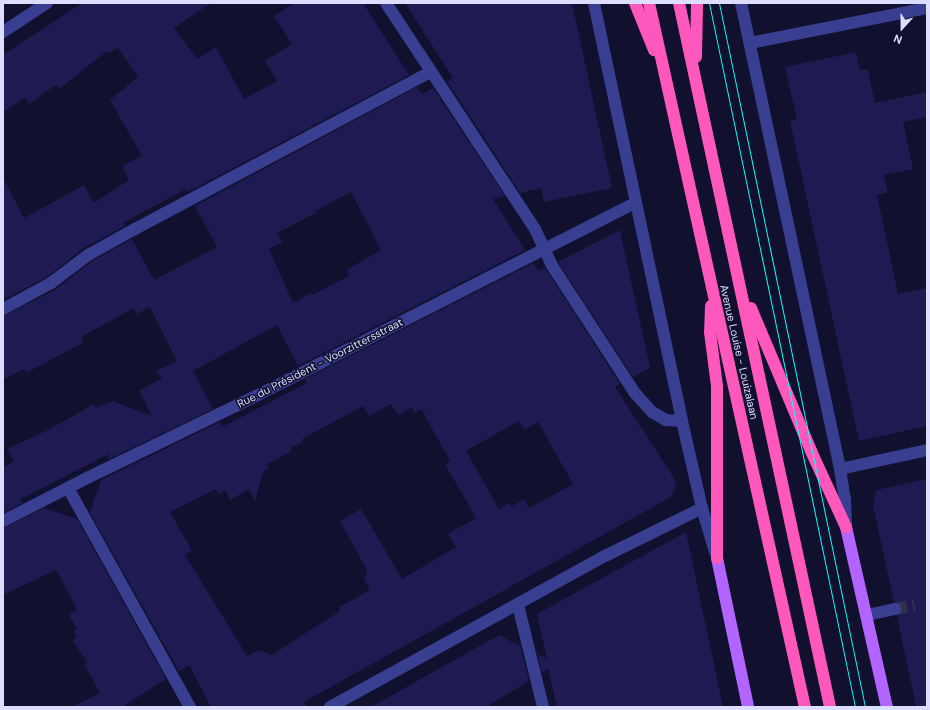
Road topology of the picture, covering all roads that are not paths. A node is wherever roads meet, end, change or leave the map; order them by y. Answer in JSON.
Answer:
{"nodes":[{"id":1,"x":48,"y":3,"type":"edge"},
{"id":2,"x":386,"y":3,"type":"edge"},
{"id":3,"x":594,"y":3,"type":"edge"},
{"id":4,"x":635,"y":3,"type":"edge"},
{"id":5,"x":649,"y":3,"type":"edge"},
{"id":6,"x":679,"y":3,"type":"edge"},
{"id":7,"x":697,"y":3,"type":"edge"},
{"id":8,"x":741,"y":3,"type":"edge"},
{"id":9,"x":927,"y":8,"type":"edge"},
{"id":10,"x":3,"y":32,"type":"edge"},
{"id":11,"x":750,"y":43,"type":"junction"},
{"id":12,"x":430,"y":72,"type":"junction"},
{"id":13,"x":696,"y":76,"type":"junction"},
{"id":14,"x":666,"y":80,"type":"junction"},
{"id":15,"x":636,"y":202,"type":"junction"},
{"id":16,"x":544,"y":248,"type":"junction"},
{"id":17,"x":740,"y":281,"type":"junction"},
{"id":18,"x":712,"y":291,"type":"junction"},
{"id":19,"x":3,"y":309,"type":"edge"},
{"id":20,"x":682,"y":421,"type":"junction"},
{"id":21,"x":927,"y":450,"type":"edge"},
{"id":22,"x":840,"y":469,"type":"junction"},
{"id":23,"x":68,"y":488,"type":"junction"},
{"id":24,"x":702,"y":508,"type":"junction"},
{"id":25,"x":3,"y":521,"type":"edge"},
{"id":26,"x":846,"y":527,"type":"junction"},
{"id":27,"x":717,"y":558,"type":"junction"},
{"id":28,"x":518,"y":605,"type":"junction"},
{"id":29,"x":895,"y":609,"type":"tunnel mouth"},
{"id":30,"x":867,"y":615,"type":"junction"},
{"id":31,"x":190,"y":707,"type":"edge"},
{"id":32,"x":330,"y":707,"type":"edge"},
{"id":33,"x":543,"y":707,"type":"edge"},
{"id":34,"x":748,"y":707,"type":"edge"},
{"id":35,"x":805,"y":707,"type":"edge"},
{"id":36,"x":830,"y":707,"type":"edge"},
{"id":37,"x":888,"y":707,"type":"edge"}],
"edges":[{"from":1,"to":10,"type":"street"},
{"from":2,"to":12,"type":"street"},
{"from":3,"to":15,"type":"street"},
{"from":4,"to":14,"type":"highway"},
{"from":5,"to":14,"type":"highway","name":"Avenue Louise - Louizalaan"},
{"from":6,"to":13,"type":"highway","name":"Avenue Louise - Louizalaan"},
{"from":7,"to":13,"type":"highway"},
{"from":8,"to":11,"type":"street"},
{"from":9,"to":11,"type":"street"},
{"from":11,"to":22,"type":"street"},
{"from":12,"to":16,"type":"street"},
{"from":12,"to":19,"type":"street"},
{"from":13,"to":17,"type":"highway","name":"Avenue Louise - Louizalaan"},
{"from":14,"to":18,"type":"highway","name":"Avenue Louise - Louizalaan"},
{"from":15,"to":16,"type":"street","name":"Rue du Président - Voorzittersstraat"},
{"from":15,"to":20,"type":"street"},
{"from":16,"to":20,"type":"street"},
{"from":16,"to":23,"type":"street","name":"Rue du Président - Voorzittersstraat"},
{"from":17,"to":26,"type":"highway"},
{"from":17,"to":36,"type":"highway","name":"Avenue Louise - Louizalaan"},
{"from":18,"to":27,"type":"highway"},
{"from":18,"to":35,"type":"highway","name":"Avenue Louise - Louizalaan"},
{"from":20,"to":24,"type":"street"},
{"from":21,"to":22,"type":"street"},
{"from":22,"to":26,"type":"street"},
{"from":23,"to":25,"type":"street","name":"Rue du Président - Voorzittersstraat"},
{"from":23,"to":31,"type":"street"},
{"from":24,"to":27,"type":"street"},
{"from":24,"to":28,"type":"street"},
{"from":26,"to":30,"type":"main road"},
{"from":27,"to":34,"type":"main road"},
{"from":28,"to":32,"type":"street"},
{"from":28,"to":33,"type":"street"},
{"from":29,"to":30,"type":"street"},
{"from":30,"to":37,"type":"main road"}]}
